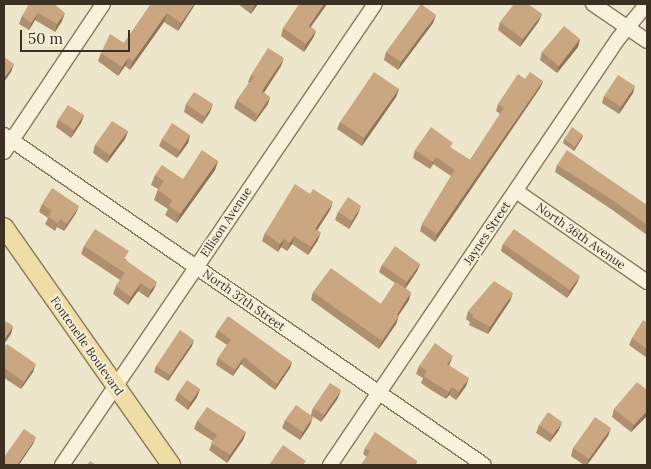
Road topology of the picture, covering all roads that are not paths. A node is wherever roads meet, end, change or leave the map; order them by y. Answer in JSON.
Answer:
{"nodes":[{"id":1,"x":104,"y":4,"type":"edge"},
{"id":2,"x":375,"y":4,"type":"edge"},
{"id":3,"x":593,"y":4,"type":"edge"},
{"id":4,"x":647,"y":4,"type":"edge"},
{"id":5,"x":628,"y":28,"type":"junction"},
{"id":6,"x":647,"y":41,"type":"edge"},
{"id":7,"x":6,"y":142,"type":"edge"},
{"id":8,"x":516,"y":191,"type":"junction"},
{"id":9,"x":4,"y":227,"type":"edge"},
{"id":10,"x":196,"y":267,"type":"junction"},
{"id":11,"x":647,"y":282,"type":"edge"},
{"id":12,"x":115,"y":386,"type":"junction"},
{"id":13,"x":379,"y":393,"type":"junction"},
{"id":14,"x":62,"y":465,"type":"edge"},
{"id":15,"x":171,"y":465,"type":"edge"},
{"id":16,"x":330,"y":465,"type":"edge"},
{"id":17,"x":484,"y":465,"type":"edge"}],
"edges":[{"from":1,"to":7,"type":"street"},
{"from":2,"to":10,"type":"street","name":"Ellison Avenue"},
{"from":3,"to":5,"type":"street"},
{"from":4,"to":5,"type":"street","name":"Jaynes Street"},
{"from":5,"to":6,"type":"street"},
{"from":5,"to":8,"type":"street","name":"Jaynes Street"},
{"from":7,"to":10,"type":"street","name":"North 37th Street"},
{"from":8,"to":11,"type":"street","name":"North 36th Avenue"},
{"from":8,"to":13,"type":"street","name":"Jaynes Street"},
{"from":9,"to":12,"type":"main road","name":"Fontenelle Boulevard"},
{"from":10,"to":12,"type":"street","name":"Ellison Avenue"},
{"from":10,"to":13,"type":"street","name":"North 37th Street"},
{"from":12,"to":14,"type":"street","name":"Ellison Avenue"},
{"from":12,"to":15,"type":"main road","name":"Fontenelle Boulevard"},
{"from":13,"to":16,"type":"street","name":"Jaynes Street"},
{"from":13,"to":17,"type":"street","name":"North 37th Street"}]}
